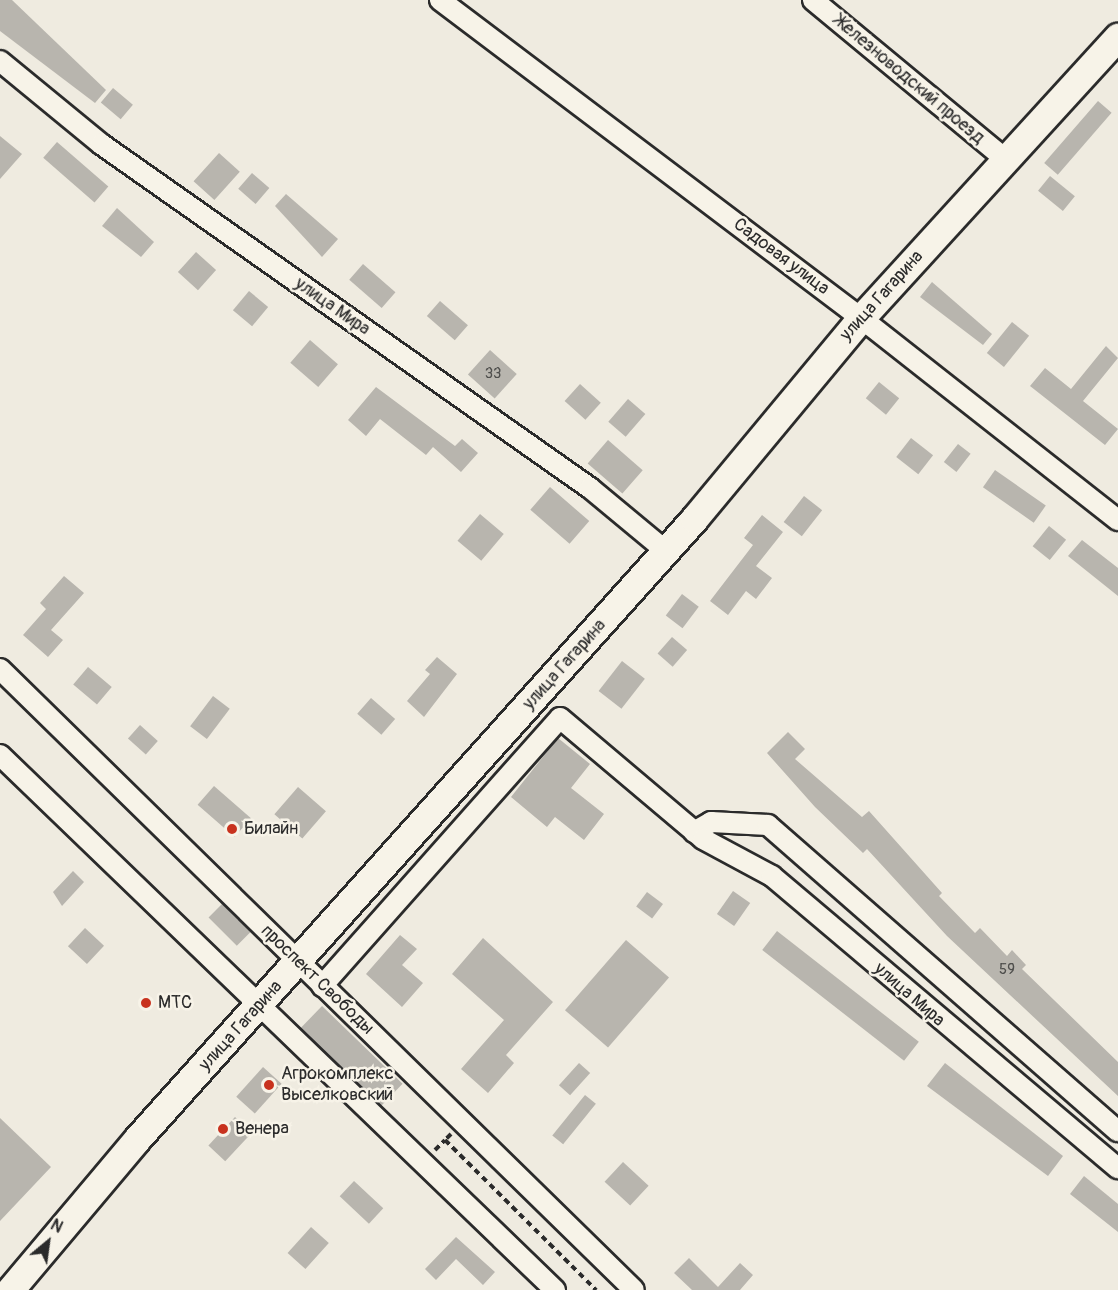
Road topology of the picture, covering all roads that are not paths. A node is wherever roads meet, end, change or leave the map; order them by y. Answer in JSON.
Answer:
{"nodes":[{"id":1,"x":440,"y":0,"type":"edge"},
{"id":2,"x":813,"y":0,"type":"edge"},
{"id":3,"x":1118,"y":37,"type":"edge"},
{"id":4,"x":0,"y":62,"type":"edge"},
{"id":5,"x":1005,"y":159,"type":"junction"},
{"id":6,"x":861,"y":318,"type":"junction"},
{"id":7,"x":1118,"y":520,"type":"edge"},
{"id":8,"x":666,"y":550,"type":"junction"},
{"id":9,"x":0,"y":669,"type":"edge"},
{"id":10,"x":0,"y":755,"type":"edge"},
{"id":11,"x":694,"y":832,"type":"junction"},
{"id":12,"x":298,"y":963,"type":"junction"},
{"id":13,"x":322,"y":986,"type":"junction"},
{"id":14,"x":260,"y":1006,"type":"junction"},
{"id":15,"x":1118,"y":1131,"type":"edge"},
{"id":16,"x":1118,"y":1168,"type":"edge"},
{"id":17,"x":10,"y":1290,"type":"edge"},
{"id":18,"x":555,"y":1290,"type":"edge"},
{"id":19,"x":634,"y":1290,"type":"edge"}],
"edges":[{"from":1,"to":6,"type":"street","name":"Садовая улица"},
{"from":2,"to":5,"type":"street","name":"Железноводский проезд"},
{"from":3,"to":5,"type":"main road","name":"улица Гагарина"},
{"from":4,"to":8,"type":"street","name":"улица Мира"},
{"from":5,"to":6,"type":"main road","name":"улица Гагарина"},
{"from":6,"to":7,"type":"street","name":"Садовая улица"},
{"from":6,"to":8,"type":"main road","name":"улица Гагарина"},
{"from":8,"to":12,"type":"main road","name":"улица Гагарина"},
{"from":9,"to":12,"type":"street","name":"проспект Свободы"},
{"from":10,"to":14,"type":"street"},
{"from":11,"to":13,"type":"street","name":"улица Мира"},
{"from":11,"to":15,"type":"street","name":"улица Мира"},
{"from":11,"to":16,"type":"street","name":"улица Мира"},
{"from":12,"to":13,"type":"street","name":"проспект Свободы"},
{"from":12,"to":14,"type":"main road","name":"улица Гагарина"},
{"from":13,"to":19,"type":"street","name":"проспект Свободы"},
{"from":14,"to":17,"type":"main road","name":"улица Гагарина"},
{"from":14,"to":18,"type":"street"}]}
